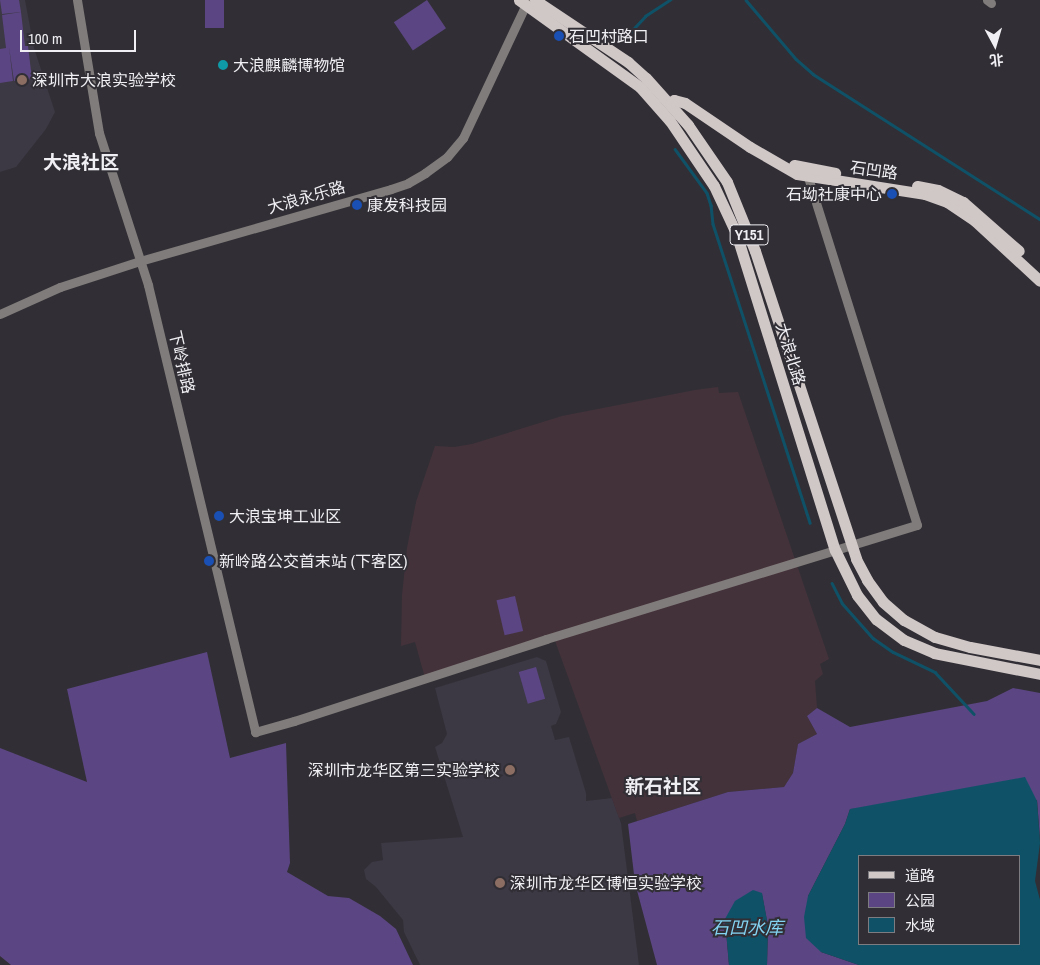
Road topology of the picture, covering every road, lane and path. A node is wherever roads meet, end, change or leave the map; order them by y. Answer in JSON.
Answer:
{"nodes":[{"id":1,"x":77,"y":0,"type":"edge"},
{"id":2,"x":527,"y":1,"type":"edge"},
{"id":3,"x":670,"y":102,"type":"junction"},
{"id":4,"x":806,"y":172,"type":"junction"},
{"id":5,"x":140,"y":261,"type":"junction"},
{"id":6,"x":1040,"y":270,"type":"edge"},
{"id":7,"x":1040,"y":281,"type":"edge"},
{"id":8,"x":0,"y":314,"type":"edge"},
{"id":9,"x":850,"y":545,"type":"junction"},
{"id":10,"x":835,"y":550,"type":"junction"},
{"id":11,"x":1040,"y":660,"type":"edge"},
{"id":12,"x":1040,"y":674,"type":"edge"}],
"edges":[{"from":1,"to":5,"type":"street","name":"下岭排路"},
{"from":2,"to":3,"type":"main road","name":"大浪北路","number":"Y151"},
{"from":2,"to":5,"type":"street","name":"大浪永乐路"},
{"from":2,"to":10,"type":"main road","name":"大浪北路","number":"Y151"},
{"from":3,"to":4,"type":"main road","name":"石凹路"},
{"from":3,"to":9,"type":"main road","name":"大浪北路","number":"Y151"},
{"from":4,"to":6,"type":"main road","name":"石凹路"},
{"from":4,"to":7,"type":"main road","name":"石凹路"},
{"from":4,"to":9,"type":"street"},
{"from":5,"to":8,"type":"street","name":"大浪永乐路"},
{"from":5,"to":10,"type":"street","name":"下岭排路"},
{"from":9,"to":10,"type":"street"},
{"from":9,"to":11,"type":"main road","name":"大浪北路"},
{"from":10,"to":12,"type":"main road","name":"大浪北路"}]}
